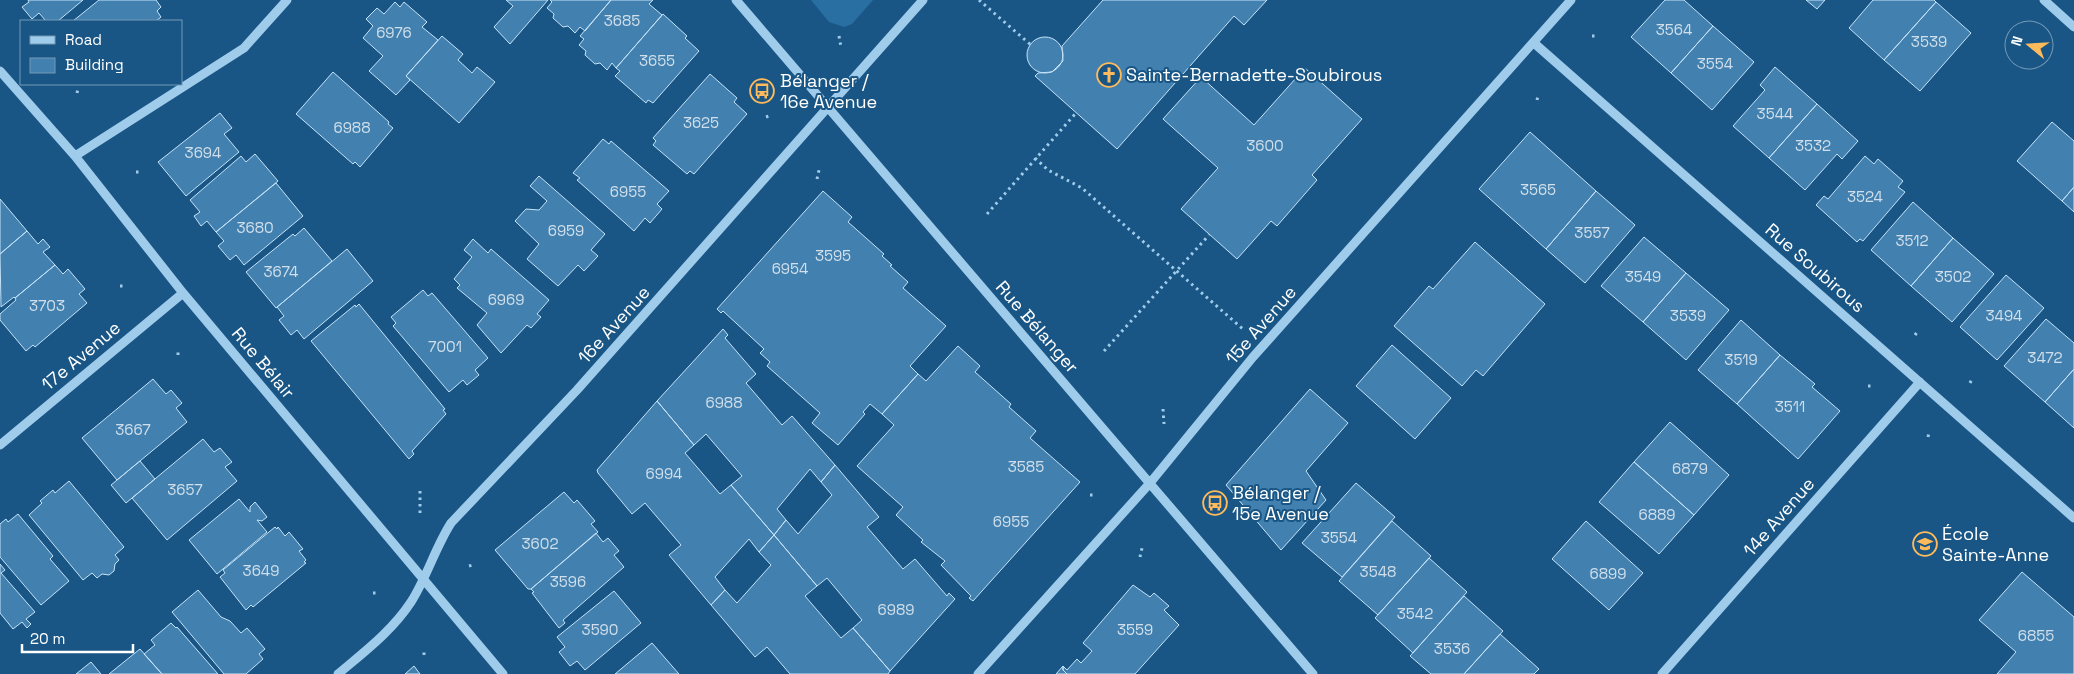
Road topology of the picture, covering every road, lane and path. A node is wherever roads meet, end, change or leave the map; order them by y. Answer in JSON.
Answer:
{"nodes":[{"id":1,"x":287,"y":0,"type":"edge"},
{"id":2,"x":736,"y":0,"type":"edge"},
{"id":3,"x":924,"y":0,"type":"edge"},
{"id":4,"x":979,"y":0,"type":"edge"},
{"id":5,"x":1572,"y":0,"type":"edge"},
{"id":6,"x":2044,"y":0,"type":"edge"},
{"id":7,"x":2074,"y":28,"type":"edge"},
{"id":8,"x":840,"y":36,"type":"dead end"},
{"id":9,"x":1534,"y":43,"type":"junction"},
{"id":10,"x":1031,"y":45,"type":"dead end"},
{"id":11,"x":841,"y":47,"type":"dead end"},
{"id":12,"x":0,"y":71,"type":"edge"},
{"id":13,"x":828,"y":107,"type":"junction"},
{"id":14,"x":1076,"y":112,"type":"dead end"},
{"id":15,"x":772,"y":115,"type":"dead end"},
{"id":16,"x":766,"y":117,"type":"dead end"},
{"id":17,"x":75,"y":156,"type":"junction"},
{"id":18,"x":1035,"y":158,"type":"junction"},
{"id":19,"x":819,"y":170,"type":"dead end"},
{"id":20,"x":817,"y":179,"type":"dead end"},
{"id":21,"x":987,"y":214,"type":"dead end"},
{"id":22,"x":1210,"y":235,"type":"dead end"},
{"id":23,"x":1177,"y":270,"type":"junction"},
{"id":24,"x":183,"y":293,"type":"junction"},
{"id":25,"x":1244,"y":330,"type":"dead end"},
{"id":26,"x":1918,"y":331,"type":"dead end"},
{"id":27,"x":1915,"y":335,"type":"dead end"},
{"id":28,"x":1104,"y":351,"type":"dead end"},
{"id":29,"x":1920,"y":382,"type":"junction"},
{"id":30,"x":1163,"y":409,"type":"dead end"},
{"id":31,"x":1164,"y":424,"type":"dead end"},
{"id":32,"x":1929,"y":432,"type":"dead end"},
{"id":33,"x":1928,"y":437,"type":"dead end"},
{"id":34,"x":0,"y":445,"type":"edge"},
{"id":35,"x":1150,"y":483,"type":"junction"},
{"id":36,"x":420,"y":491,"type":"dead end"},
{"id":37,"x":1090,"y":495,"type":"dead end"},
{"id":38,"x":1096,"y":495,"type":"dead end"},
{"id":39,"x":420,"y":513,"type":"dead end"},
{"id":40,"x":2074,"y":518,"type":"edge"},
{"id":41,"x":1142,"y":548,"type":"dead end"},
{"id":42,"x":1140,"y":556,"type":"dead end"},
{"id":43,"x":423,"y":581,"type":"junction"},
{"id":44,"x":338,"y":674,"type":"edge"},
{"id":45,"x":503,"y":674,"type":"edge"},
{"id":46,"x":978,"y":674,"type":"edge"},
{"id":47,"x":1313,"y":674,"type":"edge"},
{"id":48,"x":1662,"y":674,"type":"edge"}],
"edges":[{"from":1,"to":17,"type":"street"},
{"from":2,"to":13,"type":"street","name":"Rue Bélanger"},
{"from":3,"to":13,"type":"street","name":"16e Avenue"},
{"from":4,"to":10,"type":"path"},
{"from":5,"to":9,"type":"street","name":"15e Avenue"},
{"from":6,"to":7,"type":"street"},
{"from":8,"to":11,"type":"path"},
{"from":9,"to":29,"type":"street","name":"Rue Soubirous"},
{"from":9,"to":35,"type":"street","name":"15e Avenue"},
{"from":12,"to":17,"type":"street","name":"Rue Bélair"},
{"from":13,"to":35,"type":"street","name":"Rue Bélanger"},
{"from":13,"to":43,"type":"street","name":"16e Avenue"},
{"from":14,"to":18,"type":"path"},
{"from":15,"to":16,"type":"path"},
{"from":17,"to":24,"type":"street","name":"Rue Bélair"},
{"from":18,"to":21,"type":"path"},
{"from":18,"to":23,"type":"path"},
{"from":19,"to":20,"type":"path"},
{"from":22,"to":23,"type":"path"},
{"from":23,"to":25,"type":"path"},
{"from":23,"to":28,"type":"path"},
{"from":24,"to":34,"type":"street","name":"17e Avenue"},
{"from":24,"to":43,"type":"street","name":"Rue Bélair"},
{"from":26,"to":27,"type":"path"},
{"from":29,"to":40,"type":"street","name":"Rue Soubirous"},
{"from":29,"to":48,"type":"street","name":"14e Avenue"},
{"from":30,"to":31,"type":"path"},
{"from":32,"to":33,"type":"path"},
{"from":35,"to":46,"type":"street","name":"15e Avenue"},
{"from":35,"to":47,"type":"street","name":"Rue Bélanger"},
{"from":36,"to":39,"type":"path"},
{"from":37,"to":38,"type":"path"},
{"from":41,"to":42,"type":"path"},
{"from":43,"to":44,"type":"street","name":"16e Avenue"},
{"from":43,"to":45,"type":"street","name":"Rue Bélair"}]}
